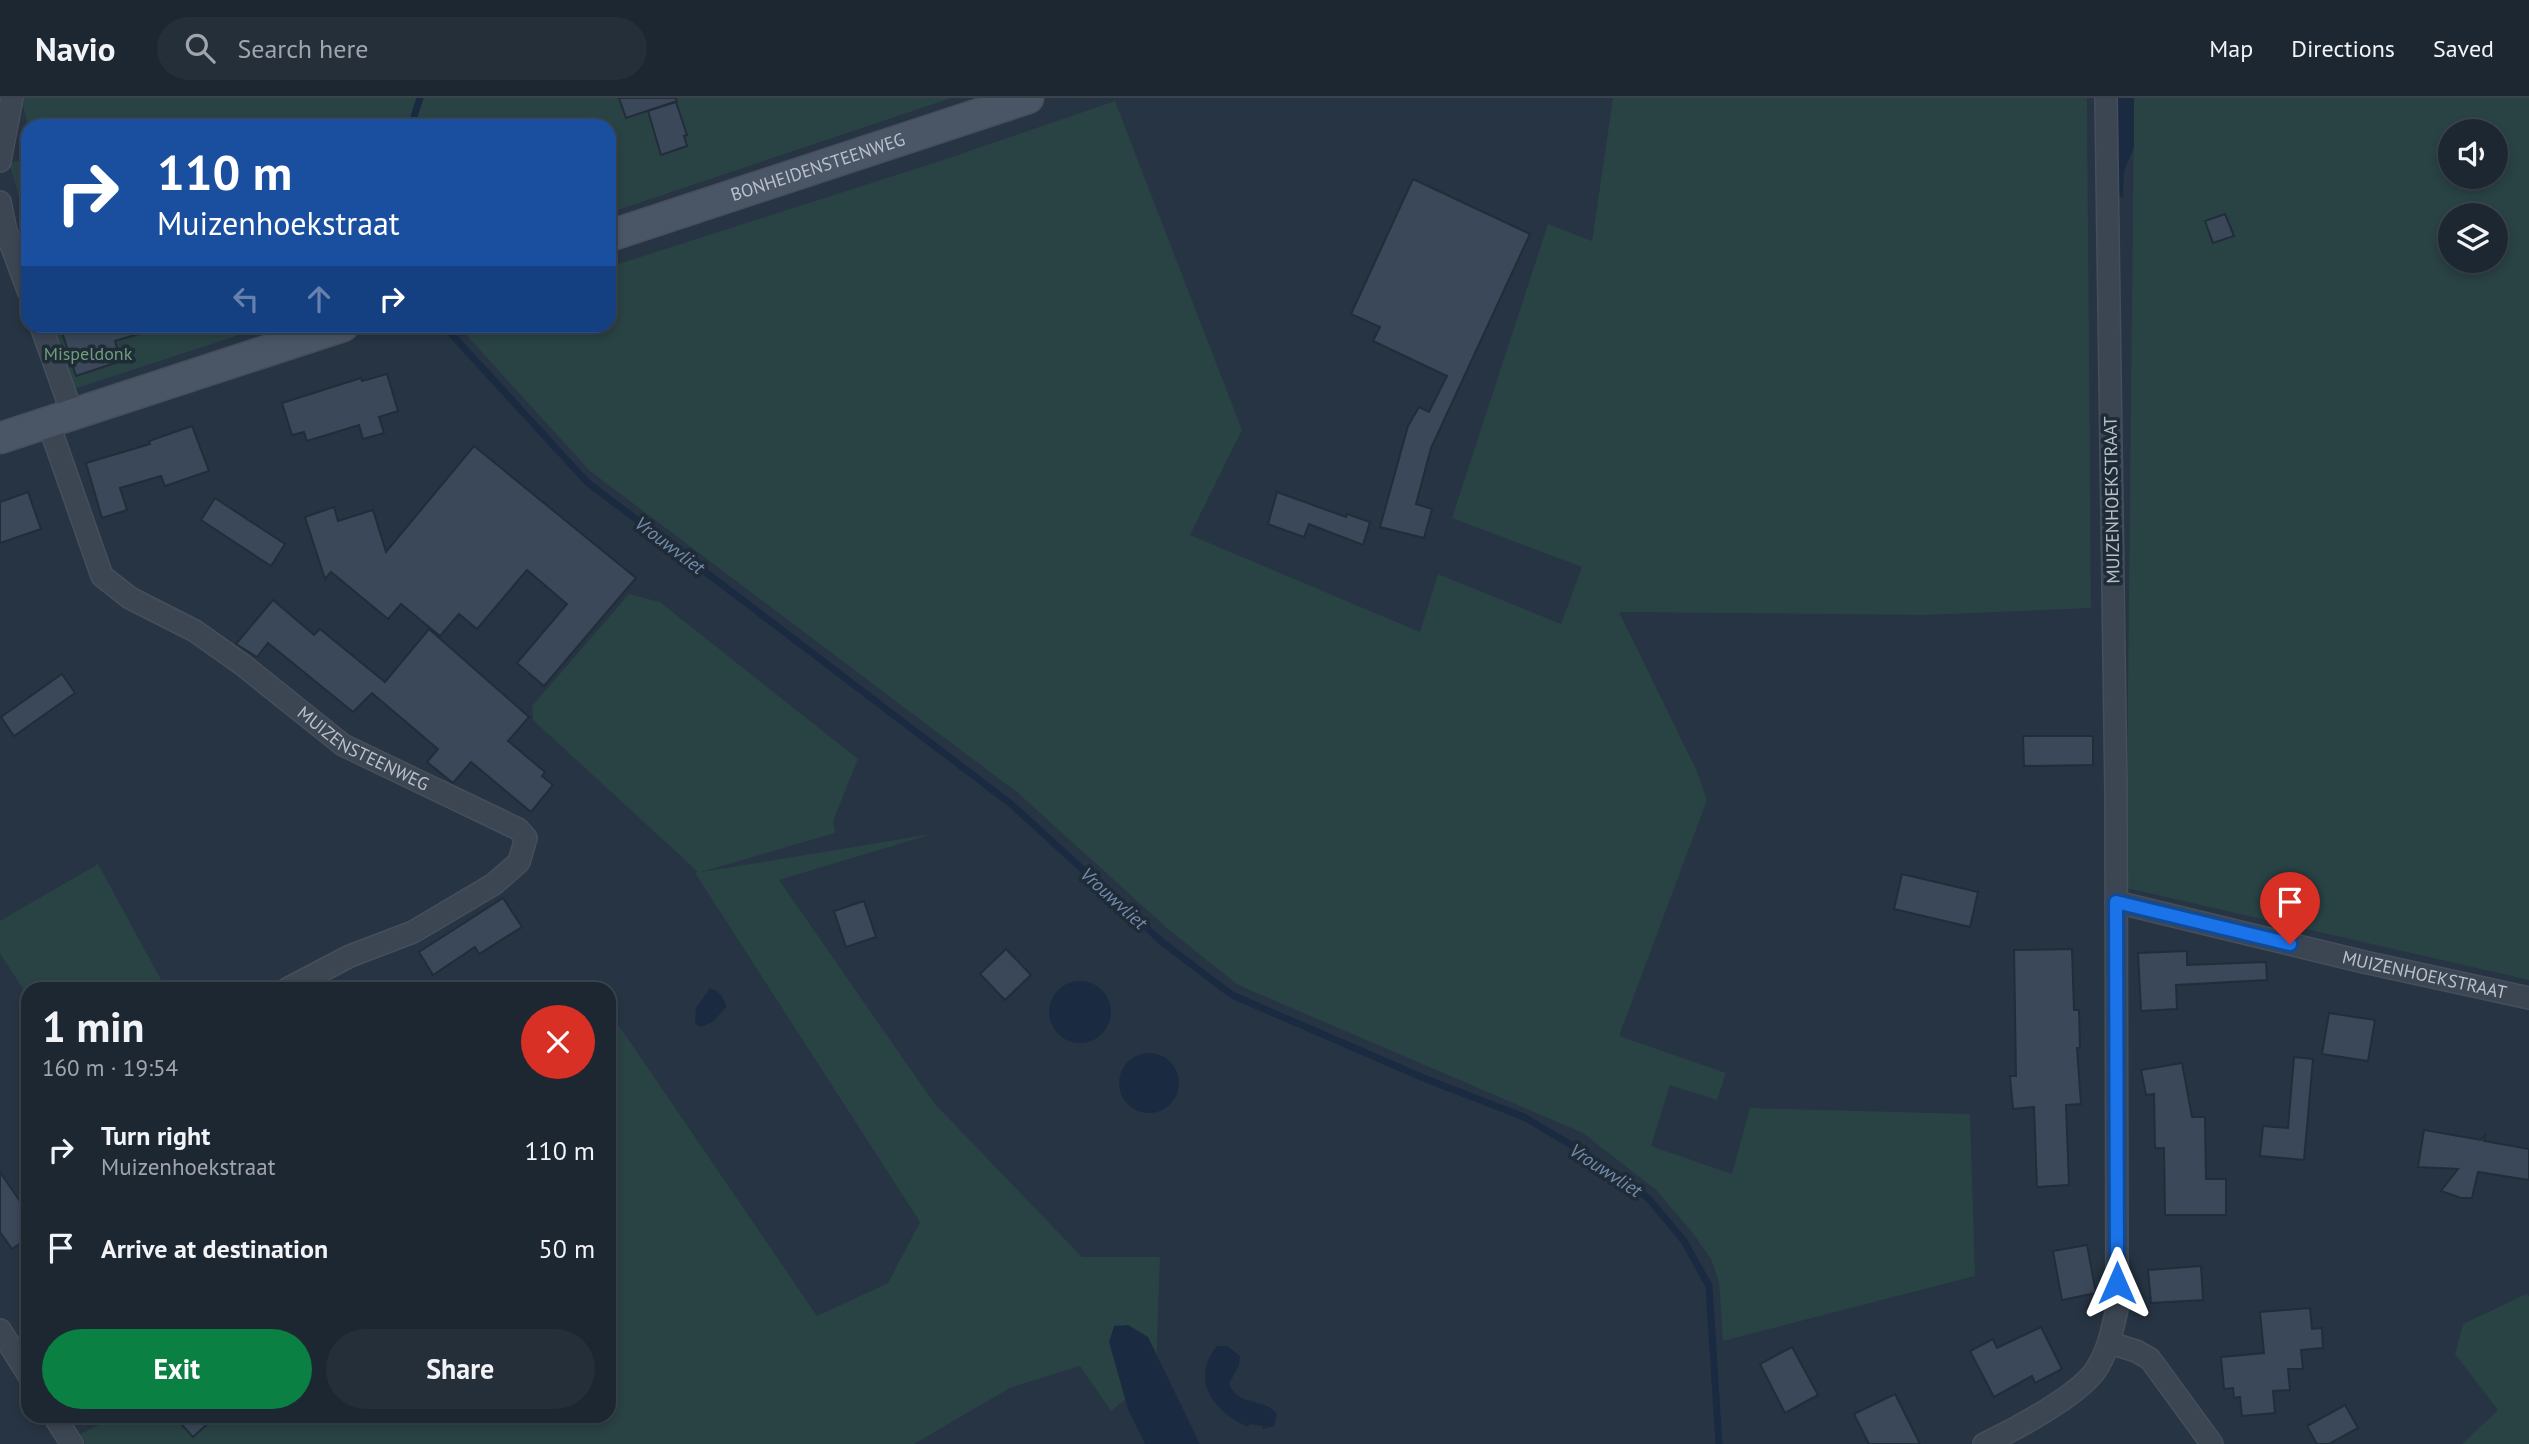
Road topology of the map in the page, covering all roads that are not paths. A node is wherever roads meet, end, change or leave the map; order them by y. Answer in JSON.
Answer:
{"nodes":[{"id":1,"x":12,"y":98,"type":"edge"},
{"id":2,"x":1028,"y":98,"type":"edge"},
{"id":3,"x":2106,"y":98,"type":"edge"},
{"id":4,"x":0,"y":161,"type":"edge"},
{"id":5,"x":0,"y":202,"type":"edge"},
{"id":6,"x":616,"y":234,"type":"edge"},
{"id":7,"x":21,"y":271,"type":"edge"},
{"id":8,"x":42,"y":333,"type":"edge"},
{"id":9,"x":321,"y":333,"type":"edge"},
{"id":10,"x":60,"y":417,"type":"junction"},
{"id":11,"x":0,"y":438,"type":"edge"},
{"id":12,"x":2116,"y":902,"type":"junction"},
{"id":13,"x":301,"y":982,"type":"edge"},
{"id":14,"x":2529,"y":998,"type":"edge"},
{"id":15,"x":0,"y":1330,"type":"edge"},
{"id":16,"x":2110,"y":1343,"type":"junction"},
{"id":17,"x":21,"y":1363,"type":"edge"},
{"id":18,"x":58,"y":1423,"type":"edge"},
{"id":19,"x":72,"y":1444,"type":"edge"},
{"id":20,"x":1984,"y":1444,"type":"edge"},
{"id":21,"x":2212,"y":1444,"type":"edge"}],
"edges":[{"from":1,"to":4,"type":"street"},
{"from":2,"to":6,"type":"street","name":"BONHEIDENSTEENWEG"},
{"from":3,"to":12,"type":"street","name":"MUIZENHOEKSTRAAT"},
{"from":5,"to":7,"type":"street"},
{"from":8,"to":10,"type":"street","name":"MUIZENSTEENWEG"},
{"from":9,"to":10,"type":"street"},
{"from":10,"to":11,"type":"street"},
{"from":10,"to":13,"type":"street","name":"MUIZENSTEENWEG"},
{"from":12,"to":14,"type":"street","name":"MUIZENHOEKSTRAAT"},
{"from":12,"to":16,"type":"street","name":"MUIZENHOEKSTRAAT"},
{"from":15,"to":17,"type":"street"},
{"from":16,"to":20,"type":"street","name":"MUIZENHOEKSTRAAT"},
{"from":16,"to":21,"type":"street"},
{"from":18,"to":19,"type":"street"}]}
